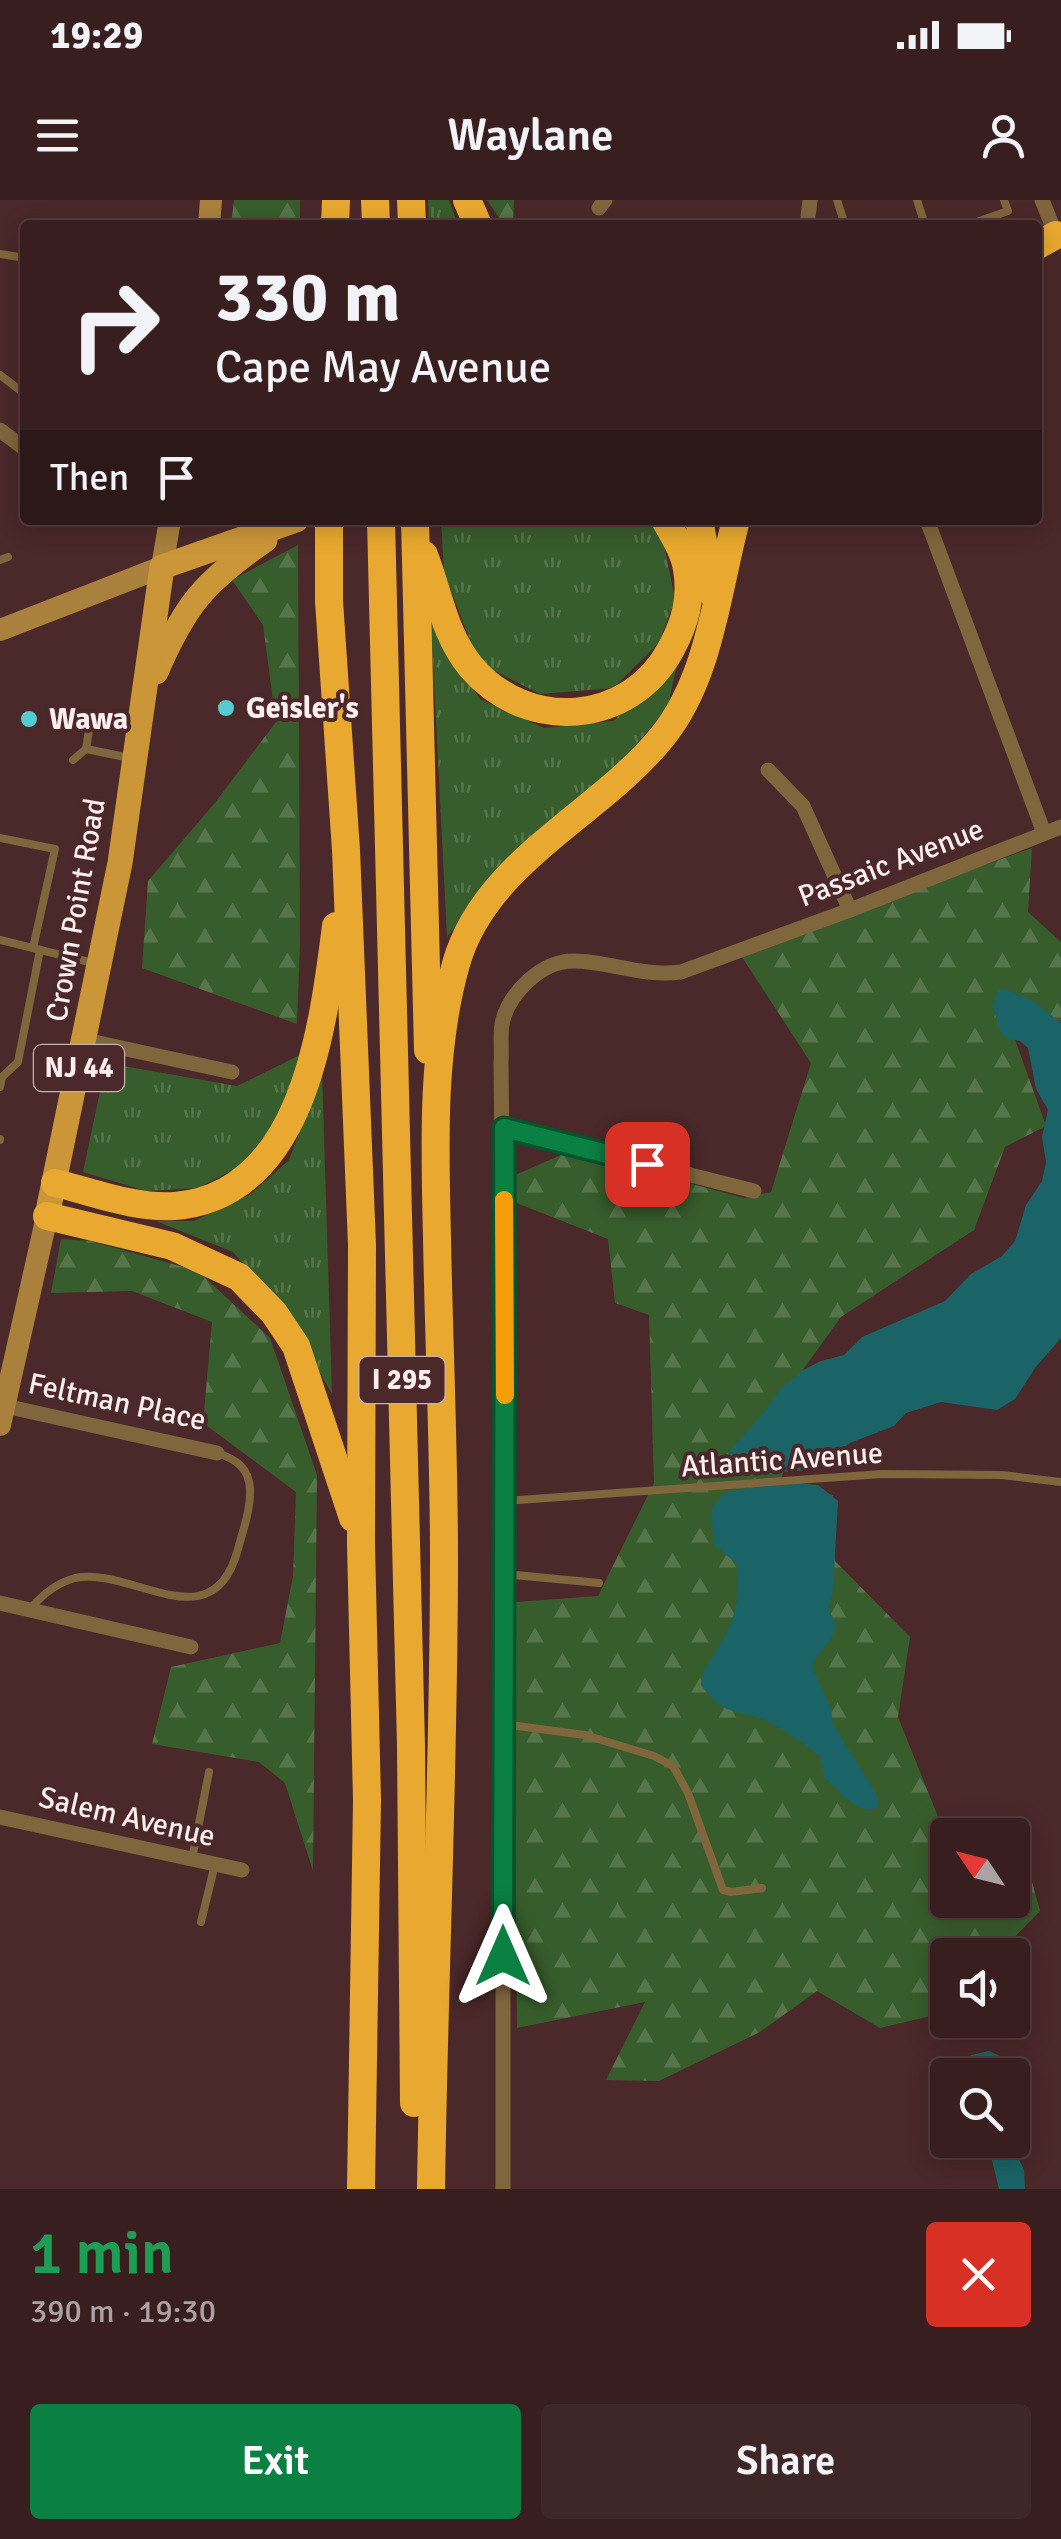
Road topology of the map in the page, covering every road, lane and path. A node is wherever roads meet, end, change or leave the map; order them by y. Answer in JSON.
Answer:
{"nodes":[{"id":1,"x":1004,"y":200,"type":"edge"},
{"id":2,"x":1042,"y":200,"type":"edge"},
{"id":3,"x":982,"y":220,"type":"edge"},
{"id":4,"x":1048,"y":239,"type":"edge"},
{"id":5,"x":0,"y":375,"type":"edge"},
{"id":6,"x":20,"y":390,"type":"edge"},
{"id":7,"x":0,"y":430,"type":"edge"},
{"id":8,"x":20,"y":445,"type":"edge"},
{"id":9,"x":169,"y":525,"type":"edge"},
{"id":10,"x":283,"y":525,"type":"edge"},
{"id":11,"x":288,"y":525,"type":"edge"},
{"id":12,"x":329,"y":525,"type":"edge"},
{"id":13,"x":381,"y":525,"type":"edge"},
{"id":14,"x":415,"y":525,"type":"edge"},
{"id":15,"x":415,"y":525,"type":"edge"},
{"id":16,"x":669,"y":525,"type":"edge"},
{"id":17,"x":700,"y":525,"type":"edge"},
{"id":18,"x":735,"y":525,"type":"edge"},
{"id":19,"x":929,"y":525,"type":"edge"},
{"id":20,"x":162,"y":568,"type":"junction"},
{"id":21,"x":715,"y":605,"type":"junction"},
{"id":22,"x":0,"y":630,"type":"edge"},
{"id":23,"x":144,"y":700,"type":"junction"},
{"id":24,"x":90,"y":724,"type":"dead end"},
{"id":25,"x":86,"y":749,"type":"junction"},
{"id":26,"x":74,"y":760,"type":"dead end"},
{"id":27,"x":136,"y":760,"type":"junction"},
{"id":28,"x":768,"y":770,"type":"dead end"},
{"id":29,"x":1061,"y":827,"type":"edge"},
{"id":30,"x":1044,"y":833,"type":"junction"},
{"id":31,"x":0,"y":838,"type":"edge"},
{"id":32,"x":346,"y":850,"type":"junction"},
{"id":33,"x":850,"y":910,"type":"junction"},
{"id":34,"x":0,"y":940,"type":"edge"},
{"id":35,"x":37,"y":949,"type":"junction"},
{"id":36,"x":102,"y":965,"type":"junction"},
{"id":37,"x":86,"y":1040,"type":"junction"},
{"id":38,"x":232,"y":1072,"type":"dead end"},
{"id":39,"x":0,"y":1087,"type":"edge"},
{"id":40,"x":435,"y":1121,"type":"junction"},
{"id":41,"x":504,"y":1128,"type":"junction"},
{"id":42,"x":56,"y":1183,"type":"junction"},
{"id":43,"x":754,"y":1191,"type":"dead end"},
{"id":44,"x":48,"y":1216,"type":"junction"},
{"id":45,"x":2,"y":1416,"type":"edge"},
{"id":46,"x":217,"y":1452,"type":"joint"},
{"id":47,"x":1061,"y":1482,"type":"edge"},
{"id":48,"x":505,"y":1501,"type":"junction"},
{"id":49,"x":361,"y":1544,"type":"junction"},
{"id":50,"x":504,"y":1574,"type":"junction"},
{"id":51,"x":598,"y":1582,"type":"dead end"},
{"id":52,"x":0,"y":1604,"type":"edge"},
{"id":53,"x":29,"y":1610,"type":"junction"},
{"id":54,"x":191,"y":1646,"type":"dead end"},
{"id":55,"x":503,"y":1724,"type":"junction"},
{"id":56,"x":210,"y":1772,"type":"dead end"},
{"id":57,"x":0,"y":1816,"type":"edge"},
{"id":58,"x":192,"y":1859,"type":"junction"},
{"id":59,"x":215,"y":1864,"type":"junction"},
{"id":60,"x":242,"y":1870,"type":"dead end"},
{"id":61,"x":762,"y":1888,"type":"dead end"},
{"id":62,"x":201,"y":1922,"type":"dead end"},
{"id":63,"x":361,"y":2189,"type":"edge"},
{"id":64,"x":415,"y":2189,"type":"edge"},
{"id":65,"x":431,"y":2189,"type":"edge"},
{"id":66,"x":503,"y":2189,"type":"edge"}],
"edges":[{"from":1,"to":3,"type":"lane"},
{"from":2,"to":4,"type":"street"},
{"from":5,"to":6,"type":"lane"},
{"from":7,"to":8,"type":"street"},
{"from":9,"to":20,"type":"main road","name":"Crown Point Road","number":"NJ 44"},
{"from":10,"to":20,"type":"main road"},
{"from":11,"to":23,"type":"main road"},
{"from":12,"to":32,"type":"highway","number":"I 295"},
{"from":13,"to":64,"type":"highway","number":"I 295"},
{"from":14,"to":16,"type":"highway"},
{"from":15,"to":40,"type":"highway"},
{"from":17,"to":21,"type":"highway"},
{"from":18,"to":21,"type":"highway"},
{"from":19,"to":30,"type":"street"},
{"from":20,"to":22,"type":"main road"},
{"from":20,"to":23,"type":"main road","name":"Crown Point Road","number":"NJ 44"},
{"from":21,"to":40,"type":"highway"},
{"from":23,"to":27,"type":"main road","name":"Crown Point Road","number":"NJ 44"},
{"from":24,"to":25,"type":"lane"},
{"from":25,"to":26,"type":"lane"},
{"from":25,"to":27,"type":"lane"},
{"from":27,"to":36,"type":"main road","name":"Crown Point Road","number":"NJ 44"},
{"from":28,"to":33,"type":"street"},
{"from":29,"to":30,"type":"street","name":"Passaic Avenue"},
{"from":30,"to":33,"type":"street","name":"Passaic Avenue"},
{"from":31,"to":35,"type":"lane"},
{"from":32,"to":42,"type":"highway"},
{"from":32,"to":49,"type":"highway","number":"I 295"},
{"from":33,"to":41,"type":"street","name":"Passaic Avenue"},
{"from":34,"to":35,"type":"lane"},
{"from":35,"to":36,"type":"lane"},
{"from":35,"to":39,"type":"lane"},
{"from":36,"to":37,"type":"main road","name":"Crown Point Road","number":"NJ 44"},
{"from":37,"to":38,"type":"street"},
{"from":37,"to":42,"type":"main road","name":"Crown Point Road","number":"NJ 44"},
{"from":40,"to":65,"type":"highway"},
{"from":41,"to":43,"type":"street"},
{"from":41,"to":48,"type":"street"},
{"from":42,"to":44,"type":"main road","name":"Crown Point Road","number":"NJ 44"},
{"from":44,"to":45,"type":"main road","name":"Crown Point Road","number":"NJ 44"},
{"from":44,"to":49,"type":"highway"},
{"from":45,"to":46,"type":"street","name":"Feltman Place"},
{"from":46,"to":53,"type":"lane"},
{"from":47,"to":48,"type":"lane","name":"Atlantic Avenue"},
{"from":48,"to":50,"type":"street"},
{"from":49,"to":63,"type":"highway","number":"I 295"},
{"from":50,"to":51,"type":"lane"},
{"from":50,"to":55,"type":"street"},
{"from":52,"to":53,"type":"street"},
{"from":53,"to":54,"type":"street"},
{"from":55,"to":61,"type":"lane"},
{"from":55,"to":66,"type":"street"},
{"from":56,"to":58,"type":"lane"},
{"from":57,"to":58,"type":"street","name":"Salem Avenue"},
{"from":58,"to":59,"type":"street","name":"Salem Avenue"},
{"from":59,"to":60,"type":"street","name":"Salem Avenue"},
{"from":59,"to":62,"type":"lane"}]}
